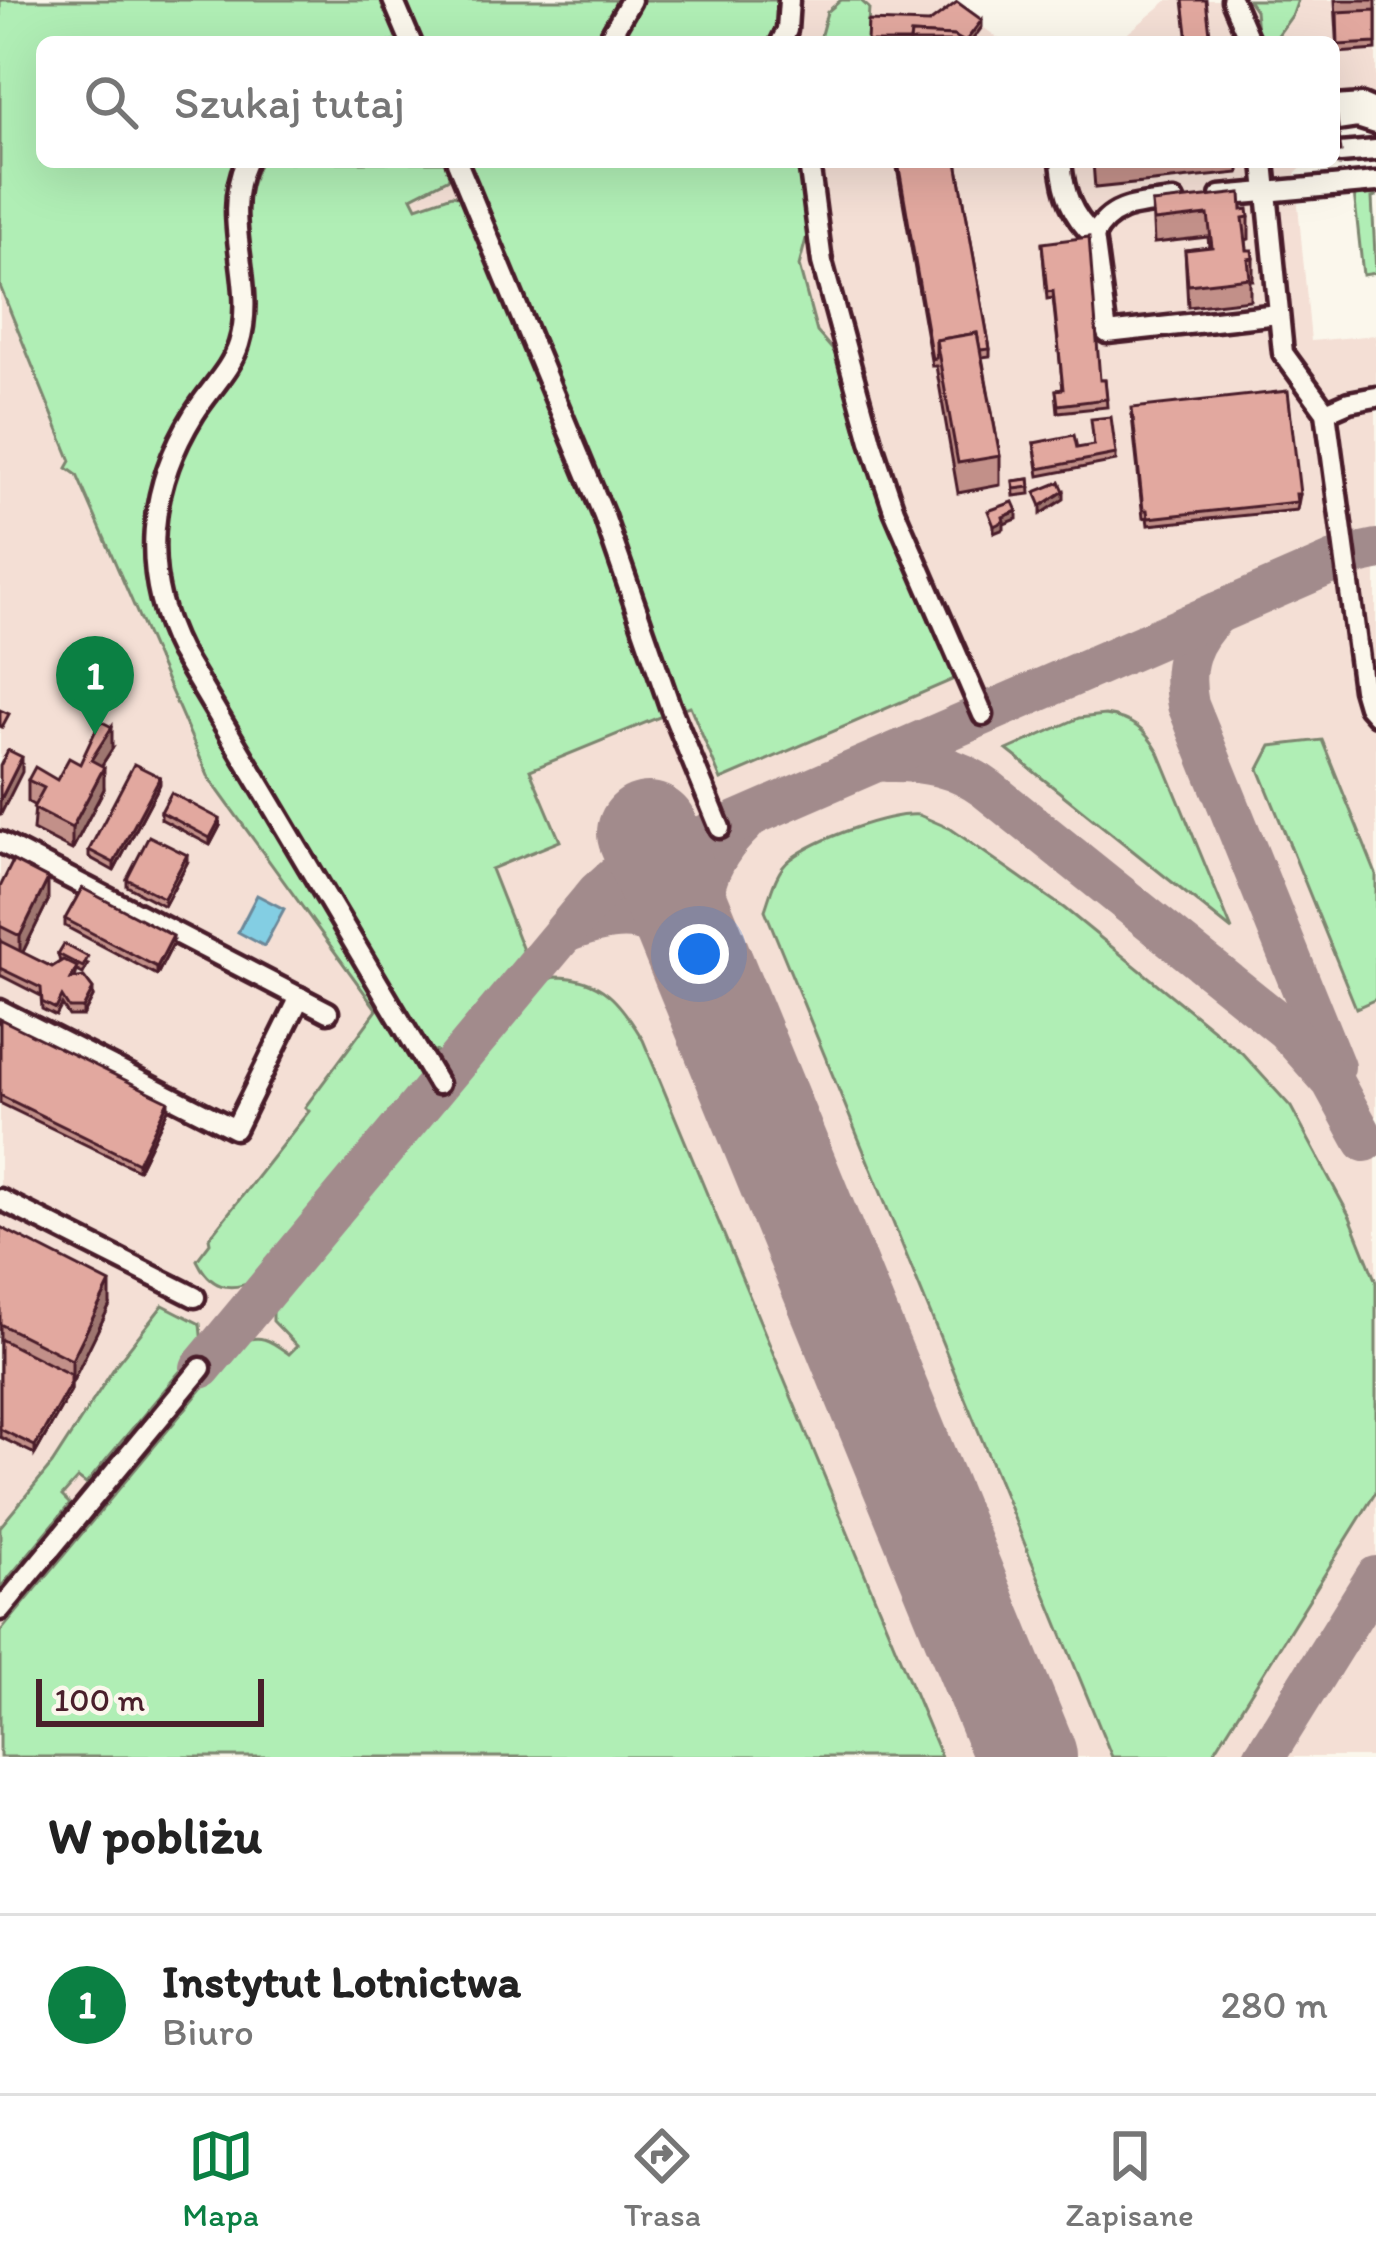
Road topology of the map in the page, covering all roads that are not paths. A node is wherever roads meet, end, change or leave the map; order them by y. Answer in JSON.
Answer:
{"nodes":[{"id":1,"x":393,"y":0,"type":"edge"},
{"id":2,"x":631,"y":0,"type":"edge"},
{"id":3,"x":789,"y":0,"type":"edge"},
{"id":4,"x":1232,"y":0,"type":"edge"},
{"id":5,"x":408,"y":36,"type":"edge"},
{"id":6,"x":610,"y":36,"type":"edge"},
{"id":7,"x":784,"y":36,"type":"edge"},
{"id":8,"x":1247,"y":36,"type":"edge"},
{"id":9,"x":1376,"y":110,"type":"edge"},
{"id":10,"x":1340,"y":112,"type":"edge"},
{"id":11,"x":1340,"y":114,"type":"edge"},
{"id":12,"x":1376,"y":124,"type":"edge"},
{"id":13,"x":1376,"y":151,"type":"edge"},
{"id":14,"x":1340,"y":153,"type":"edge"},
{"id":15,"x":244,"y":168,"type":"edge"},
{"id":16,"x":459,"y":168,"type":"edge"},
{"id":17,"x":810,"y":168,"type":"edge"},
{"id":18,"x":1062,"y":168,"type":"edge"},
{"id":19,"x":1265,"y":168,"type":"edge"},
{"id":20,"x":1376,"y":182,"type":"edge"},
{"id":21,"x":1268,"y":194,"type":"junction"},
{"id":22,"x":1094,"y":236,"type":"junction"},
{"id":23,"x":1278,"y":314,"type":"junction"},
{"id":24,"x":1376,"y":397,"type":"edge"},
{"id":25,"x":1326,"y":412,"type":"junction"},
{"id":26,"x":983,"y":715,"type":"dead end"},
{"id":27,"x":1376,"y":715,"type":"edge"},
{"id":28,"x":720,"y":829,"type":"dead end"},
{"id":29,"x":0,"y":842,"type":"edge"},
{"id":30,"x":301,"y":997,"type":"junction"},
{"id":31,"x":0,"y":1010,"type":"edge"},
{"id":32,"x":328,"y":1012,"type":"dead end"},
{"id":33,"x":438,"y":1084,"type":"dead end"},
{"id":34,"x":0,"y":1199,"type":"edge"},
{"id":35,"x":196,"y":1297,"type":"dead end"},
{"id":36,"x":201,"y":1368,"type":"dead end"},
{"id":37,"x":0,"y":1610,"type":"edge"}],
"edges":[{"from":1,"to":5,"type":"street"},
{"from":2,"to":6,"type":"street"},
{"from":3,"to":7,"type":"street"},
{"from":4,"to":8,"type":"street"},
{"from":9,"to":10,"type":"street"},
{"from":11,"to":12,"type":"street"},
{"from":13,"to":14,"type":"street"},
{"from":15,"to":33,"type":"street"},
{"from":16,"to":28,"type":"street"},
{"from":17,"to":26,"type":"street"},
{"from":18,"to":22,"type":"street"},
{"from":19,"to":21,"type":"street"},
{"from":20,"to":21,"type":"street"},
{"from":21,"to":22,"type":"street"},
{"from":21,"to":23,"type":"street"},
{"from":22,"to":23,"type":"street"},
{"from":23,"to":25,"type":"street"},
{"from":24,"to":25,"type":"street"},
{"from":25,"to":27,"type":"street"},
{"from":29,"to":30,"type":"street"},
{"from":30,"to":31,"type":"street"},
{"from":30,"to":32,"type":"street"},
{"from":34,"to":35,"type":"street"},
{"from":36,"to":37,"type":"street"}]}
